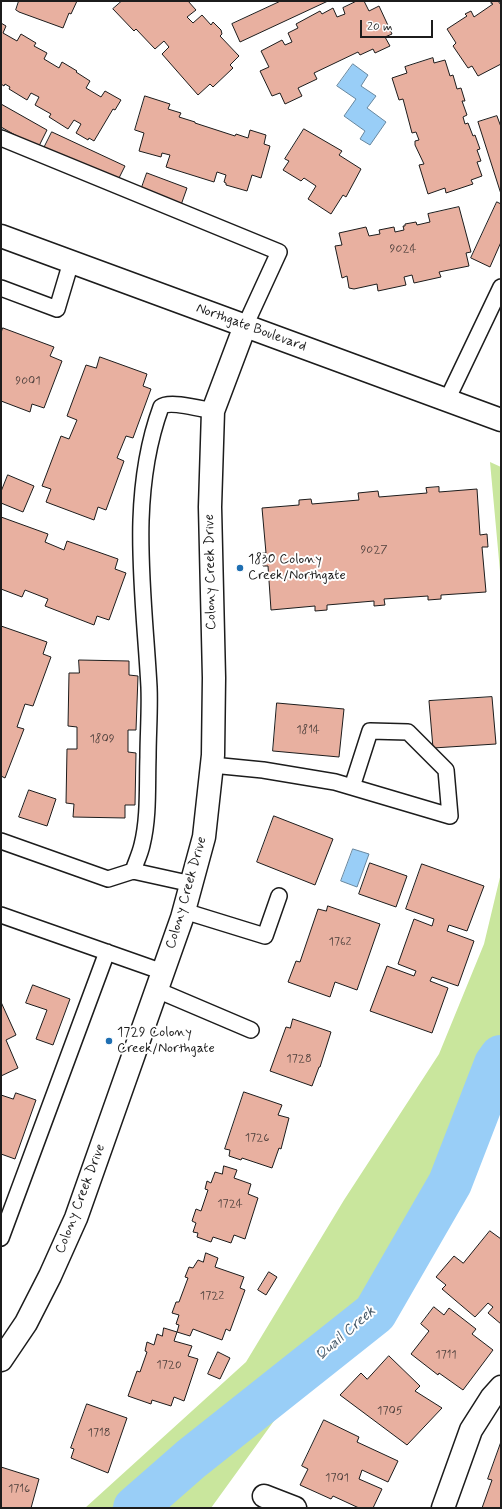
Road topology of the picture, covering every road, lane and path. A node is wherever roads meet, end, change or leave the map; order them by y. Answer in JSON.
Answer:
{"nodes":[{"id":1,"x":1,"y":138,"type":"edge"},
{"id":2,"x":1,"y":236,"type":"edge"},
{"id":3,"x":70,"y":262,"type":"junction"},
{"id":4,"x":501,"y":287,"type":"edge"},
{"id":5,"x":1,"y":288,"type":"edge"},
{"id":6,"x":245,"y":326,"type":"junction"},
{"id":7,"x":446,"y":400,"type":"junction"},
{"id":8,"x":213,"y":411,"type":"junction"},
{"id":9,"x":499,"y":419,"type":"edge"},
{"id":10,"x":212,"y":765,"type":"junction"},
{"id":11,"x":352,"y":787,"type":"junction"},
{"id":12,"x":1,"y":841,"type":"edge"},
{"id":13,"x":133,"y":871,"type":"junction"},
{"id":14,"x":192,"y":884,"type":"junction"},
{"id":15,"x":279,"y":896,"type":"dead end"},
{"id":16,"x":184,"y":911,"type":"junction"},
{"id":17,"x":1,"y":915,"type":"edge"},
{"id":18,"x":107,"y":952,"type":"junction"},
{"id":19,"x":160,"y":981,"type":"junction"},
{"id":20,"x":252,"y":1030,"type":"dead end"},
{"id":21,"x":1,"y":1238,"type":"edge"},
{"id":22,"x":1,"y":1360,"type":"edge"},
{"id":23,"x":501,"y":1388,"type":"edge"},
{"id":24,"x":264,"y":1496,"type":"dead end"},
{"id":25,"x":295,"y":1508,"type":"edge"},
{"id":26,"x":443,"y":1508,"type":"edge"}],
"edges":[{"from":1,"to":6,"type":"lane"},
{"from":2,"to":3,"type":"street","name":"Northgate Boulevard"},
{"from":3,"to":5,"type":"lane"},
{"from":3,"to":6,"type":"street","name":"Northgate Boulevard"},
{"from":4,"to":7,"type":"lane"},
{"from":6,"to":7,"type":"street","name":"Northgate Boulevard"},
{"from":6,"to":8,"type":"street","name":"Colony Creek Drive"},
{"from":7,"to":9,"type":"street","name":"Northgate Boulevard"},
{"from":8,"to":10,"type":"street","name":"Colony Creek Drive"},
{"from":8,"to":13,"type":"lane"},
{"from":10,"to":11,"type":"lane"},
{"from":10,"to":14,"type":"street","name":"Colony Creek Drive"},
{"from":11,"to":11,"type":"lane"},
{"from":12,"to":13,"type":"lane"},
{"from":13,"to":14,"type":"lane"},
{"from":14,"to":16,"type":"street","name":"Colony Creek Drive"},
{"from":15,"to":16,"type":"lane"},
{"from":16,"to":19,"type":"street","name":"Colony Creek Drive"},
{"from":17,"to":18,"type":"lane"},
{"from":18,"to":19,"type":"lane"},
{"from":18,"to":21,"type":"lane"},
{"from":19,"to":20,"type":"lane"},
{"from":19,"to":22,"type":"street","name":"Colony Creek Drive"},
{"from":23,"to":26,"type":"street"},
{"from":24,"to":25,"type":"street"}]}
